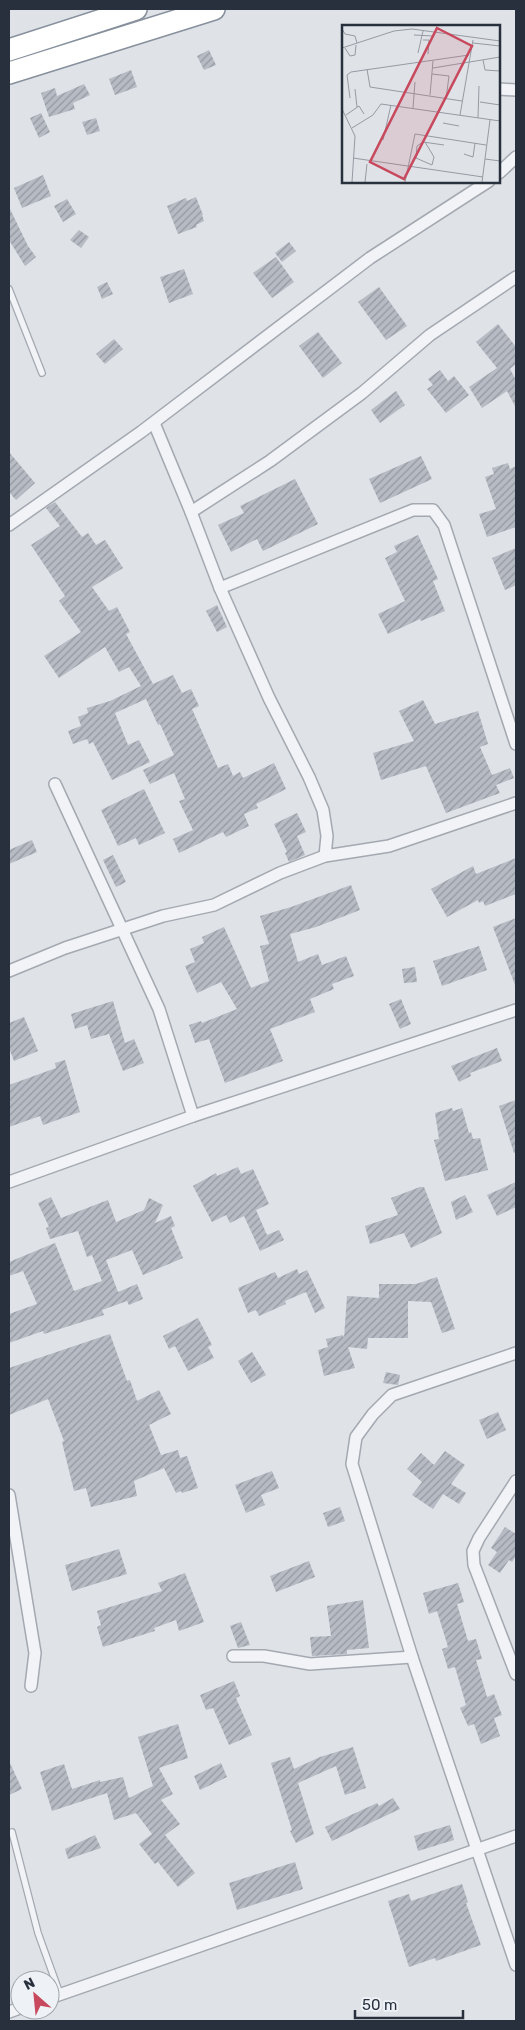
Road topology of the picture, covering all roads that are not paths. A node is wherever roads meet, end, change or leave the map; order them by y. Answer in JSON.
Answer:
{"nodes":[{"id":1,"x":136,"y":9,"type":"edge"},
{"id":2,"x":214,"y":9,"type":"edge"},
{"id":3,"x":9,"y":50,"type":"edge"},
{"id":4,"x":9,"y":73,"type":"edge"},
{"id":5,"x":500,"y":88,"type":"edge"},
{"id":6,"x":516,"y":90,"type":"edge"},
{"id":7,"x":516,"y":157,"type":"edge"},
{"id":8,"x":500,"y":172,"type":"edge"},
{"id":9,"x":487,"y":182,"type":"edge"},
{"id":10,"x":516,"y":277,"type":"edge"},
{"id":11,"x":9,"y":289,"type":"edge"},
{"id":12,"x":42,"y":373,"type":"dead end"},
{"id":13,"x":154,"y":423,"type":"junction"},
{"id":14,"x":191,"y":512,"type":"junction"},
{"id":15,"x":9,"y":525,"type":"edge"},
{"id":16,"x":220,"y":588,"type":"junction"},
{"id":17,"x":516,"y":744,"type":"edge"},
{"id":18,"x":55,"y":784,"type":"dead end"},
{"id":19,"x":516,"y":803,"type":"edge"},
{"id":20,"x":325,"y":856,"type":"junction"},
{"id":21,"x":122,"y":930,"type":"junction"},
{"id":22,"x":9,"y":971,"type":"edge"},
{"id":23,"x":516,"y":1010,"type":"edge"},
{"id":24,"x":193,"y":1116,"type":"junction"},
{"id":25,"x":9,"y":1182,"type":"edge"},
{"id":26,"x":516,"y":1353,"type":"edge"},
{"id":27,"x":516,"y":1481,"type":"edge"},
{"id":28,"x":9,"y":1495,"type":"edge"},
{"id":29,"x":233,"y":1656,"type":"dead end"},
{"id":30,"x":412,"y":1657,"type":"junction"},
{"id":31,"x":516,"y":1674,"type":"edge"},
{"id":32,"x":31,"y":1686,"type":"dead end"},
{"id":33,"x":12,"y":1832,"type":"dead end"},
{"id":34,"x":516,"y":1836,"type":"edge"},
{"id":35,"x":477,"y":1849,"type":"junction"},
{"id":36,"x":516,"y":1965,"type":"edge"},
{"id":37,"x":48,"y":1970,"type":"edge"},
{"id":38,"x":60,"y":1994,"type":"edge"}],
"edges":[{"from":1,"to":3,"type":"highway"},
{"from":2,"to":4,"type":"highway"},
{"from":5,"to":6,"type":"street"},
{"from":7,"to":8,"type":"street"},
{"from":9,"to":13,"type":"street"},
{"from":10,"to":14,"type":"street"},
{"from":11,"to":12,"type":"lane"},
{"from":13,"to":14,"type":"street"},
{"from":13,"to":15,"type":"street"},
{"from":14,"to":16,"type":"street"},
{"from":16,"to":17,"type":"street"},
{"from":16,"to":20,"type":"street"},
{"from":18,"to":21,"type":"street"},
{"from":19,"to":20,"type":"street"},
{"from":20,"to":21,"type":"street"},
{"from":21,"to":22,"type":"street"},
{"from":21,"to":24,"type":"street"},
{"from":23,"to":24,"type":"street"},
{"from":24,"to":25,"type":"street"},
{"from":26,"to":30,"type":"street"},
{"from":27,"to":31,"type":"street"},
{"from":28,"to":32,"type":"street"},
{"from":29,"to":30,"type":"street"},
{"from":30,"to":35,"type":"street"},
{"from":33,"to":37,"type":"lane"},
{"from":34,"to":35,"type":"street"},
{"from":35,"to":36,"type":"street"},
{"from":35,"to":38,"type":"street"}]}
